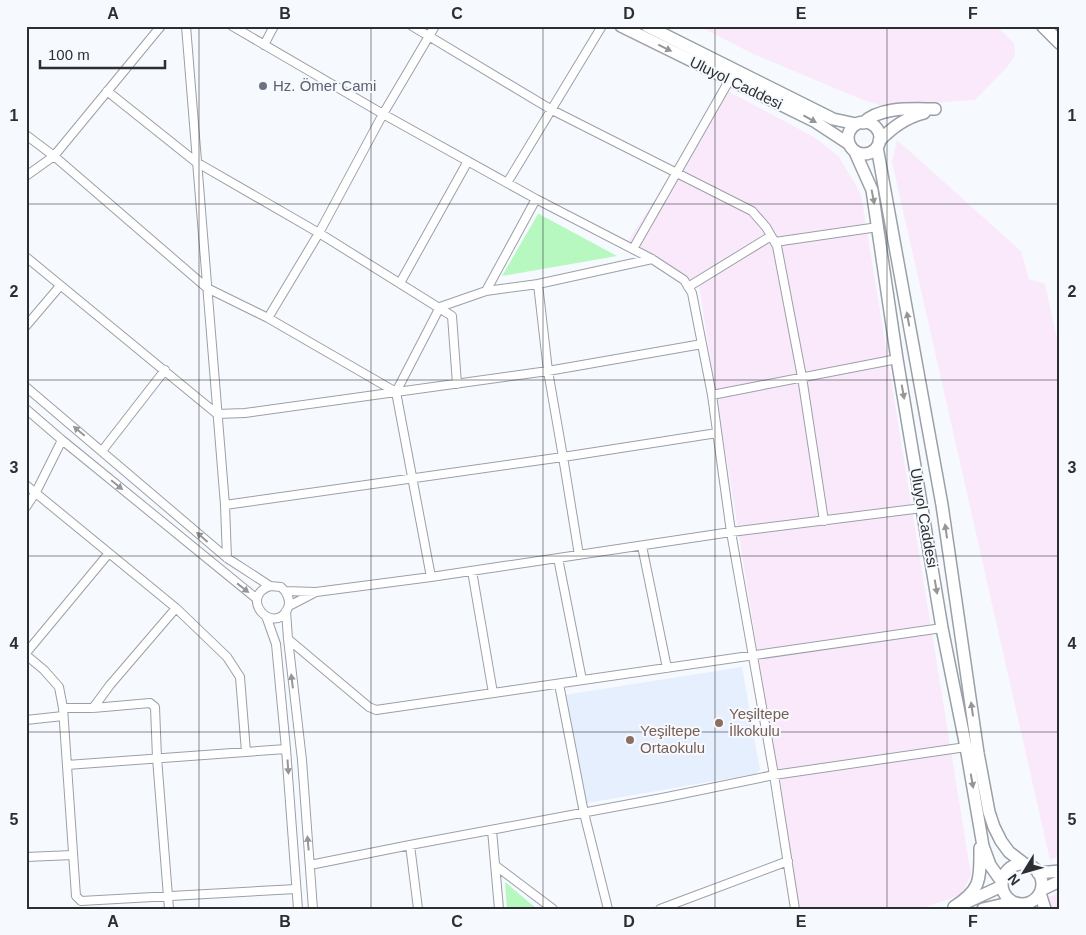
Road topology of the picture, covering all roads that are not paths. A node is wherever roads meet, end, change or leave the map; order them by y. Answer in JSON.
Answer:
{"nodes":[{"id":1,"x":161,"y":26,"type":"edge"},
{"id":2,"x":186,"y":26,"type":"edge"},
{"id":3,"x":232,"y":26,"type":"edge"},
{"id":4,"x":274,"y":26,"type":"edge"},
{"id":5,"x":412,"y":26,"type":"edge"},
{"id":6,"x":435,"y":26,"type":"edge"},
{"id":7,"x":602,"y":26,"type":"edge"},
{"id":8,"x":621,"y":26,"type":"edge"},
{"id":9,"x":647,"y":26,"type":"edge"},
{"id":10,"x":1043,"y":26,"type":"edge"},
{"id":11,"x":429,"y":37,"type":"junction"},
{"id":12,"x":1060,"y":43,"type":"edge"},
{"id":13,"x":264,"y":45,"type":"junction"},
{"id":14,"x":730,"y":79,"type":"junction"},
{"id":15,"x":107,"y":91,"type":"junction"},
{"id":16,"x":552,"y":110,"type":"junction"},
{"id":17,"x":384,"y":114,"type":"junction"},
{"id":18,"x":859,"y":124,"type":"junction"},
{"id":19,"x":26,"y":135,"type":"edge"},
{"id":20,"x":878,"y":144,"type":"junction"},
{"id":21,"x":852,"y":148,"type":"junction"},
{"id":22,"x":54,"y":156,"type":"junction"},
{"id":23,"x":468,"y":161,"type":"junction"},
{"id":24,"x":196,"y":162,"type":"junction"},
{"id":25,"x":678,"y":172,"type":"junction"},
{"id":26,"x":26,"y":176,"type":"edge"},
{"id":27,"x":507,"y":183,"type":"junction"},
{"id":28,"x":536,"y":199,"type":"junction"},
{"id":29,"x":878,"y":226,"type":"junction"},
{"id":30,"x":319,"y":233,"type":"junction"},
{"id":31,"x":773,"y":239,"type":"junction"},
{"id":32,"x":633,"y":249,"type":"junction"},
{"id":33,"x":26,"y":257,"type":"edge"},
{"id":34,"x":652,"y":259,"type":"junction"},
{"id":35,"x":400,"y":283,"type":"junction"},
{"id":36,"x":538,"y":284,"type":"junction"},
{"id":37,"x":60,"y":286,"type":"junction"},
{"id":38,"x":688,"y":287,"type":"junction"},
{"id":39,"x":207,"y":288,"type":"junction"},
{"id":40,"x":486,"y":291,"type":"junction"},
{"id":41,"x":440,"y":307,"type":"junction"},
{"id":42,"x":268,"y":318,"type":"junction"},
{"id":43,"x":26,"y":326,"type":"edge"},
{"id":44,"x":702,"y":344,"type":"junction"},
{"id":45,"x":897,"y":358,"type":"junction"},
{"id":46,"x":165,"y":370,"type":"junction"},
{"id":47,"x":548,"y":371,"type":"junction"},
{"id":48,"x":802,"y":377,"type":"junction"},
{"id":49,"x":457,"y":384,"type":"junction"},
{"id":50,"x":26,"y":388,"type":"edge"},
{"id":51,"x":396,"y":392,"type":"junction"},
{"id":52,"x":712,"y":395,"type":"junction"},
{"id":53,"x":26,"y":409,"type":"edge"},
{"id":54,"x":217,"y":414,"type":"junction"},
{"id":55,"x":717,"y":433,"type":"junction"},
{"id":56,"x":62,"y":440,"type":"junction"},
{"id":57,"x":102,"y":451,"type":"junction"},
{"id":58,"x":563,"y":457,"type":"junction"},
{"id":59,"x":413,"y":478,"type":"junction"},
{"id":60,"x":26,"y":485,"type":"edge"},
{"id":61,"x":36,"y":492,"type":"junction"},
{"id":62,"x":225,"y":505,"type":"junction"},
{"id":63,"x":26,"y":507,"type":"edge"},
{"id":64,"x":922,"y":508,"type":"junction"},
{"id":65,"x":824,"y":521,"type":"junction"},
{"id":66,"x":731,"y":532,"type":"junction"},
{"id":67,"x":642,"y":546,"type":"junction"},
{"id":68,"x":109,"y":553,"type":"junction"},
{"id":69,"x":579,"y":555,"type":"junction"},
{"id":70,"x":227,"y":558,"type":"junction"},
{"id":71,"x":558,"y":558,"type":"junction"},
{"id":72,"x":472,"y":571,"type":"junction"},
{"id":73,"x":431,"y":577,"type":"junction"},
{"id":74,"x":270,"y":586,"type":"junction"},
{"id":75,"x":285,"y":591,"type":"junction"},
{"id":76,"x":316,"y":592,"type":"junction"},
{"id":77,"x":257,"y":599,"type":"junction"},
{"id":78,"x":176,"y":608,"type":"junction"},
{"id":79,"x":288,"y":609,"type":"junction"},
{"id":80,"x":266,"y":616,"type":"junction"},
{"id":81,"x":942,"y":628,"type":"junction"},
{"id":82,"x":288,"y":639,"type":"junction"},
{"id":83,"x":26,"y":654,"type":"edge"},
{"id":84,"x":753,"y":656,"type":"junction"},
{"id":85,"x":667,"y":668,"type":"junction"},
{"id":86,"x":582,"y":680,"type":"junction"},
{"id":87,"x":559,"y":684,"type":"junction"},
{"id":88,"x":493,"y":693,"type":"junction"},
{"id":89,"x":63,"y":708,"type":"junction"},
{"id":90,"x":93,"y":708,"type":"junction"},
{"id":91,"x":63,"y":716,"type":"junction"},
{"id":92,"x":26,"y":720,"type":"edge"},
{"id":93,"x":966,"y":747,"type":"junction"},
{"id":94,"x":286,"y":749,"type":"junction"},
{"id":95,"x":246,"y":752,"type":"junction"},
{"id":96,"x":157,"y":758,"type":"junction"},
{"id":97,"x":67,"y":765,"type":"junction"},
{"id":98,"x":774,"y":775,"type":"junction"},
{"id":99,"x":584,"y":813,"type":"junction"},
{"id":100,"x":492,"y":830,"type":"junction"},
{"id":101,"x":980,"y":834,"type":"junction"},
{"id":102,"x":410,"y":845,"type":"junction"},
{"id":103,"x":73,"y":855,"type":"junction"},
{"id":104,"x":26,"y":857,"type":"edge"},
{"id":105,"x":788,"y":861,"type":"junction"},
{"id":106,"x":310,"y":865,"type":"junction"},
{"id":107,"x":1026,"y":865,"type":"junction"},
{"id":108,"x":496,"y":866,"type":"junction"},
{"id":109,"x":1060,"y":870,"type":"edge"},
{"id":110,"x":1038,"y":874,"type":"junction"},
{"id":111,"x":1060,"y":881,"type":"edge"},
{"id":112,"x":1002,"y":884,"type":"junction"},
{"id":113,"x":296,"y":889,"type":"junction"},
{"id":114,"x":1040,"y":891,"type":"junction"},
{"id":115,"x":168,"y":896,"type":"junction"},
{"id":116,"x":1020,"y":905,"type":"edge"},
{"id":117,"x":952,"y":908,"type":"edge"},
{"id":118,"x":169,"y":909,"type":"edge"},
{"id":119,"x":298,"y":909,"type":"edge"},
{"id":120,"x":313,"y":909,"type":"edge"},
{"id":121,"x":418,"y":909,"type":"edge"},
{"id":122,"x":499,"y":909,"type":"edge"},
{"id":123,"x":553,"y":909,"type":"edge"},
{"id":124,"x":608,"y":909,"type":"edge"},
{"id":125,"x":660,"y":909,"type":"edge"},
{"id":126,"x":795,"y":909,"type":"edge"},
{"id":127,"x":983,"y":909,"type":"edge"},
{"id":128,"x":1045,"y":909,"type":"edge"}],
"edges":[{"from":1,"to":15,"type":"street"},
{"from":2,"to":24,"type":"street"},
{"from":3,"to":13,"type":"street"},
{"from":4,"to":13,"type":"street"},
{"from":5,"to":11,"type":"street"},
{"from":6,"to":11,"type":"street"},
{"from":7,"to":16,"type":"street"},
{"from":8,"to":14,"type":"main road","name":"Uluyol Caddesi","one_way":true},
{"from":9,"to":18,"type":"main road","name":"Uluyol Caddesi"},
{"from":10,"to":12,"type":"highway"},
{"from":11,"to":16,"type":"street"},
{"from":11,"to":17,"type":"street"},
{"from":13,"to":17,"type":"street"},
{"from":14,"to":21,"type":"main road","name":"Uluyol Caddesi","one_way":true},
{"from":14,"to":25,"type":"street"},
{"from":15,"to":22,"type":"street"},
{"from":15,"to":24,"type":"street"},
{"from":16,"to":25,"type":"street"},
{"from":16,"to":27,"type":"street"},
{"from":17,"to":23,"type":"street"},
{"from":17,"to":30,"type":"street"},
{"from":18,"to":20,"type":"main road"},
{"from":18,"to":20,"type":"main road"},
{"from":18,"to":21,"type":"main road"},
{"from":19,"to":22,"type":"street"},
{"from":20,"to":21,"type":"main road"},
{"from":107,"to":20,"type":"main road","name":"Uluyol Caddesi","one_way":true},
{"from":21,"to":29,"type":"main road","name":"Uluyol Caddesi","one_way":true},
{"from":22,"to":26,"type":"street"},
{"from":22,"to":39,"type":"street"},
{"from":23,"to":27,"type":"street"},
{"from":23,"to":35,"type":"street"},
{"from":24,"to":30,"type":"street"},
{"from":24,"to":39,"type":"street"},
{"from":25,"to":31,"type":"street"},
{"from":25,"to":32,"type":"street"},
{"from":27,"to":28,"type":"street"},
{"from":28,"to":32,"type":"street"},
{"from":28,"to":40,"type":"street"},
{"from":29,"to":31,"type":"street"},
{"from":29,"to":45,"type":"main road","name":"Uluyol Caddesi"},
{"from":30,"to":35,"type":"street"},
{"from":30,"to":42,"type":"street"},
{"from":31,"to":38,"type":"street"},
{"from":31,"to":48,"type":"street"},
{"from":32,"to":34,"type":"street"},
{"from":33,"to":37,"type":"street"},
{"from":34,"to":36,"type":"street"},
{"from":34,"to":38,"type":"street"},
{"from":35,"to":41,"type":"street"},
{"from":36,"to":40,"type":"street"},
{"from":36,"to":47,"type":"street"},
{"from":37,"to":43,"type":"street"},
{"from":37,"to":46,"type":"street"},
{"from":38,"to":44,"type":"street"},
{"from":39,"to":42,"type":"street"},
{"from":39,"to":54,"type":"street"},
{"from":40,"to":41,"type":"street"},
{"from":41,"to":49,"type":"street"},
{"from":41,"to":51,"type":"street"},
{"from":42,"to":51,"type":"street"},
{"from":44,"to":47,"type":"street"},
{"from":44,"to":52,"type":"street"},
{"from":45,"to":48,"type":"street"},
{"from":45,"to":64,"type":"main road","name":"Uluyol Caddesi","one_way":true},
{"from":46,"to":54,"type":"street"},
{"from":46,"to":57,"type":"street"},
{"from":47,"to":49,"type":"street"},
{"from":47,"to":58,"type":"street"},
{"from":48,"to":52,"type":"street"},
{"from":48,"to":65,"type":"street"},
{"from":49,"to":51,"type":"street"},
{"from":57,"to":50,"type":"street","one_way":true},
{"from":51,"to":54,"type":"street"},
{"from":51,"to":59,"type":"street"},
{"from":52,"to":55,"type":"street"},
{"from":53,"to":56,"type":"street"},
{"from":54,"to":62,"type":"street"},
{"from":55,"to":58,"type":"street"},
{"from":55,"to":66,"type":"street"},
{"from":56,"to":61,"type":"street"},
{"from":56,"to":77,"type":"street","one_way":true},
{"from":70,"to":57,"type":"street","one_way":true},
{"from":58,"to":59,"type":"street"},
{"from":58,"to":69,"type":"street"},
{"from":59,"to":62,"type":"street"},
{"from":59,"to":73,"type":"street"},
{"from":60,"to":61,"type":"street"},
{"from":61,"to":63,"type":"street"},
{"from":61,"to":68,"type":"street"},
{"from":62,"to":70,"type":"street"},
{"from":64,"to":65,"type":"street"},
{"from":64,"to":81,"type":"main road","name":"Uluyol Caddesi","one_way":true},
{"from":65,"to":66,"type":"street"},
{"from":66,"to":67,"type":"street"},
{"from":66,"to":84,"type":"street"},
{"from":67,"to":69,"type":"street"},
{"from":67,"to":85,"type":"street"},
{"from":68,"to":78,"type":"street"},
{"from":68,"to":83,"type":"street"},
{"from":69,"to":71,"type":"street"},
{"from":70,"to":74,"type":"street"},
{"from":71,"to":72,"type":"street"},
{"from":71,"to":86,"type":"street"},
{"from":72,"to":73,"type":"street"},
{"from":72,"to":88,"type":"street"},
{"from":73,"to":76,"type":"street"},
{"from":74,"to":75,"type":"street"},
{"from":74,"to":77,"type":"street"},
{"from":75,"to":76,"type":"street"},
{"from":75,"to":79,"type":"street"},
{"from":76,"to":79,"type":"street"},
{"from":77,"to":80,"type":"street"},
{"from":78,"to":90,"type":"street"},
{"from":78,"to":95,"type":"street"},
{"from":79,"to":80,"type":"street"},
{"from":79,"to":82,"type":"street"},
{"from":80,"to":94,"type":"street"},
{"from":81,"to":84,"type":"street"},
{"from":81,"to":93,"type":"main road","name":"Uluyol Caddesi"},
{"from":82,"to":88,"type":"street"},
{"from":106,"to":82,"type":"street","one_way":true},
{"from":83,"to":89,"type":"street"},
{"from":84,"to":85,"type":"street"},
{"from":84,"to":98,"type":"street"},
{"from":85,"to":86,"type":"street"},
{"from":86,"to":87,"type":"street"},
{"from":87,"to":88,"type":"street"},
{"from":87,"to":99,"type":"street"},
{"from":89,"to":90,"type":"street"},
{"from":89,"to":91,"type":"street"},
{"from":90,"to":96,"type":"street"},
{"from":91,"to":92,"type":"street"},
{"from":91,"to":97,"type":"street"},
{"from":93,"to":98,"type":"street"},
{"from":93,"to":101,"type":"main road","name":"Uluyol Caddesi","one_way":true},
{"from":94,"to":95,"type":"street"},
{"from":94,"to":113,"type":"street","one_way":true},
{"from":95,"to":96,"type":"street"},
{"from":96,"to":97,"type":"street"},
{"from":96,"to":115,"type":"street"},
{"from":97,"to":103,"type":"street"},
{"from":98,"to":99,"type":"street"},
{"from":98,"to":105,"type":"street"},
{"from":99,"to":100,"type":"street"},
{"from":99,"to":124,"type":"street"},
{"from":100,"to":102,"type":"street"},
{"from":100,"to":108,"type":"street"},
{"from":101,"to":112,"type":"main road","name":"Uluyol Caddesi"},
{"from":101,"to":117,"type":"main road"},
{"from":102,"to":106,"type":"street"},
{"from":102,"to":121,"type":"street"},
{"from":103,"to":104,"type":"street"},
{"from":103,"to":115,"type":"street"},
{"from":105,"to":125,"type":"street"},
{"from":105,"to":126,"type":"street"},
{"from":106,"to":120,"type":"street"},
{"from":107,"to":110,"type":"main road"},
{"from":107,"to":112,"type":"main road"},
{"from":108,"to":122,"type":"street"},
{"from":108,"to":123,"type":"street"},
{"from":109,"to":110,"type":"main road"},
{"from":110,"to":114,"type":"main road"},
{"from":111,"to":114,"type":"main road"},
{"from":112,"to":116,"type":"main road"},
{"from":112,"to":117,"type":"main road"},
{"from":113,"to":115,"type":"street"},
{"from":113,"to":119,"type":"street"},
{"from":114,"to":116,"type":"main road"},
{"from":114,"to":128,"type":"main road"},
{"from":115,"to":118,"type":"street"},
{"from":116,"to":127,"type":"main road"}]}
